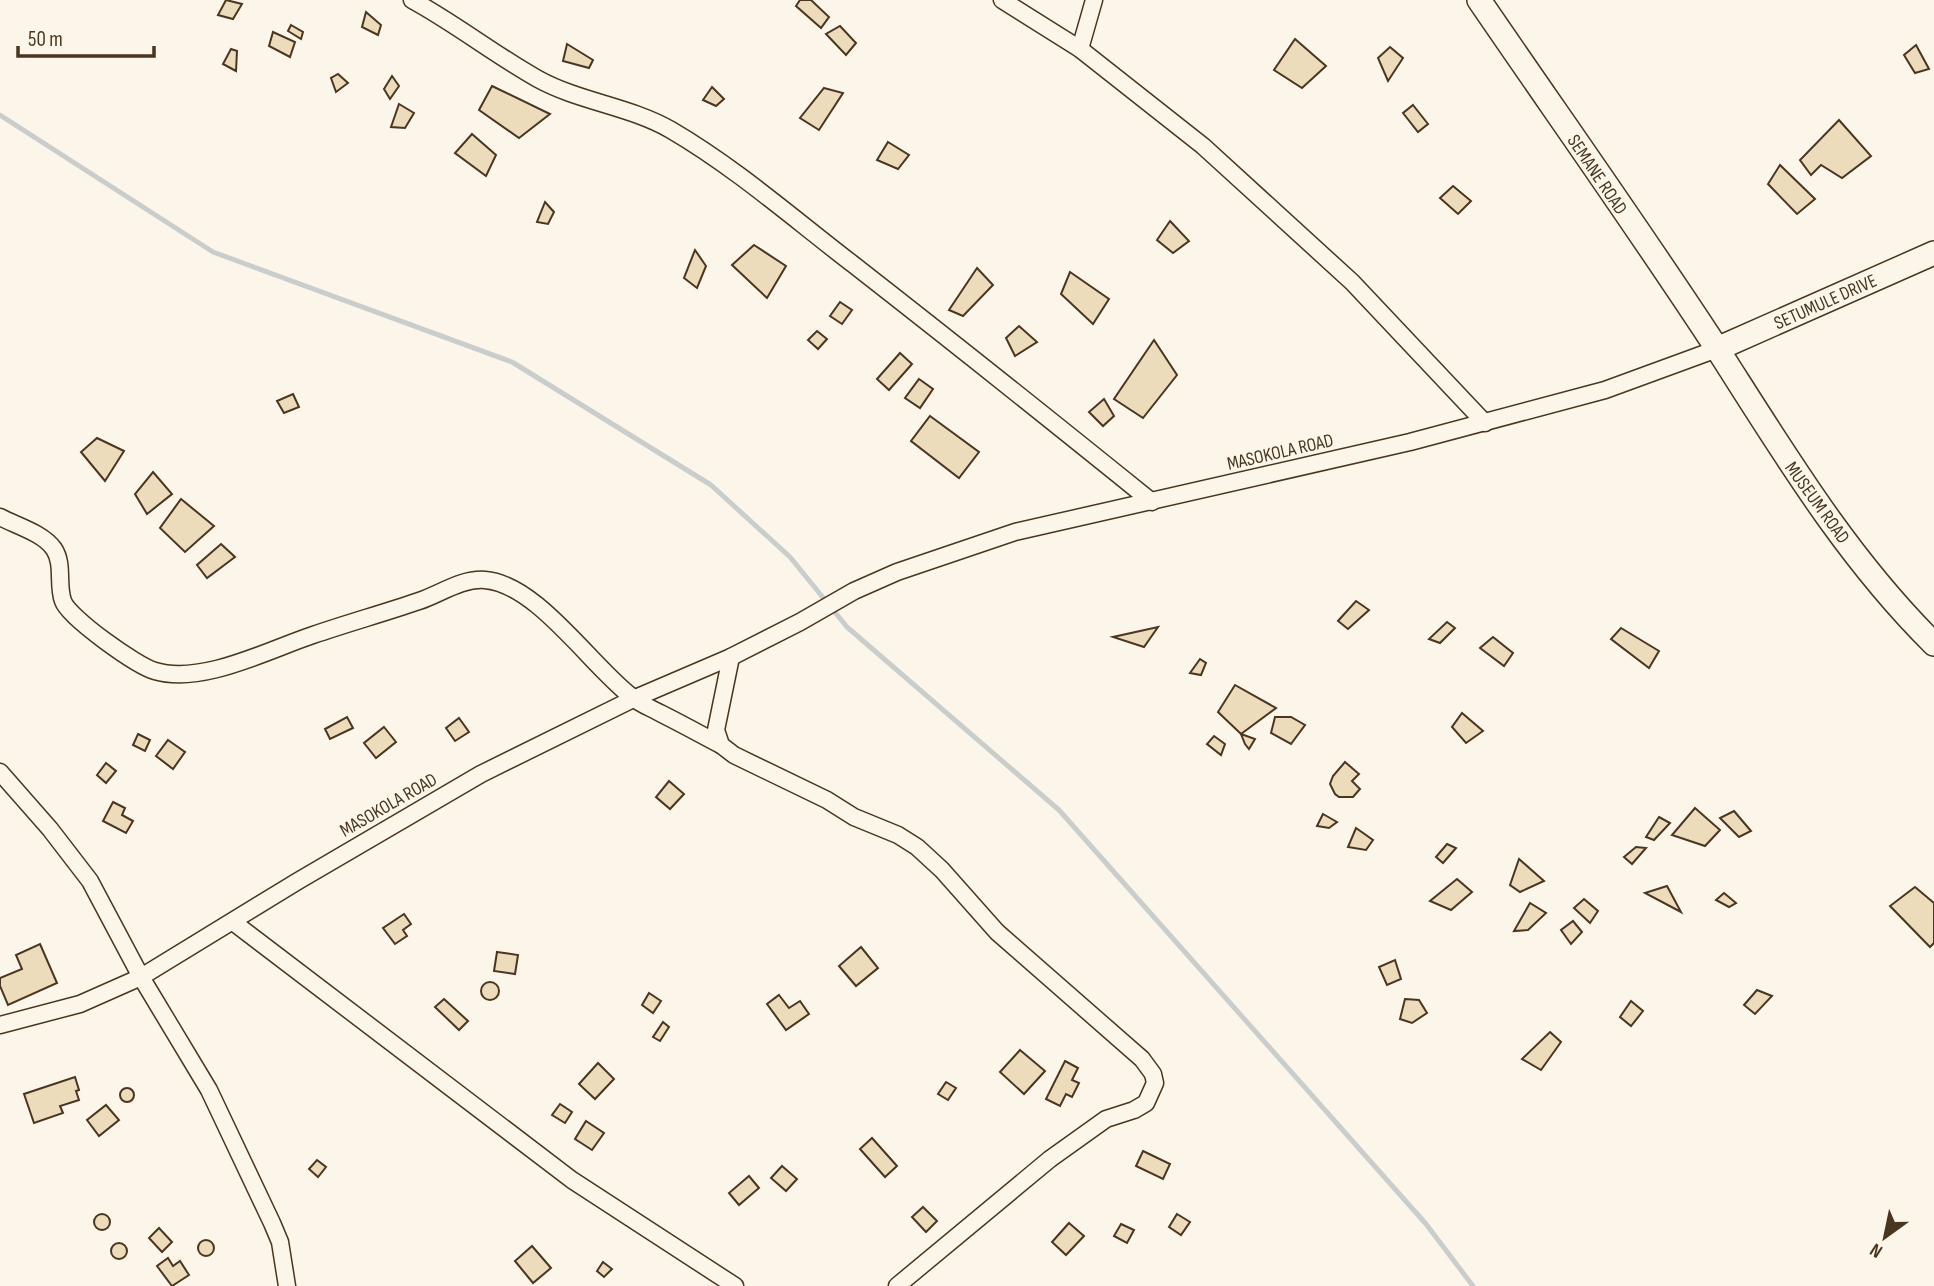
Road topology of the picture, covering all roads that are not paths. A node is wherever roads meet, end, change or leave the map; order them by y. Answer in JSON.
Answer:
{"nodes":[{"id":1,"x":412,"y":0,"type":"edge"},
{"id":2,"x":1002,"y":0,"type":"edge"},
{"id":3,"x":1094,"y":0,"type":"edge"},
{"id":4,"x":1479,"y":0,"type":"edge"},
{"id":5,"x":1080,"y":49,"type":"junction"},
{"id":6,"x":1934,"y":253,"type":"edge"},
{"id":7,"x":1717,"y":349,"type":"junction"},
{"id":8,"x":1485,"y":423,"type":"junction"},
{"id":9,"x":1152,"y":502,"type":"junction"},
{"id":10,"x":0,"y":517,"type":"edge"},
{"id":11,"x":1934,"y":643,"type":"edge"},
{"id":12,"x":731,"y":657,"type":"junction"},
{"id":13,"x":633,"y":699,"type":"junction"},
{"id":14,"x":721,"y":745,"type":"junction"},
{"id":15,"x":0,"y":772,"type":"edge"},
{"id":16,"x":233,"y":922,"type":"junction"},
{"id":17,"x":141,"y":977,"type":"junction"},
{"id":18,"x":0,"y":1025,"type":"edge"},
{"id":19,"x":287,"y":1286,"type":"edge"},
{"id":20,"x":735,"y":1286,"type":"edge"},
{"id":21,"x":897,"y":1286,"type":"edge"}],
"edges":[{"from":1,"to":9,"type":"street"},
{"from":2,"to":5,"type":"street"},
{"from":3,"to":5,"type":"street"},
{"from":4,"to":7,"type":"street","name":"SEMANE ROAD"},
{"from":5,"to":8,"type":"street"},
{"from":6,"to":7,"type":"street","name":"SETUMULE DRIVE"},
{"from":7,"to":8,"type":"street","name":"MASOKOLA ROAD"},
{"from":7,"to":11,"type":"street","name":"MUSEUM ROAD"},
{"from":8,"to":9,"type":"street","name":"MASOKOLA ROAD"},
{"from":9,"to":12,"type":"street","name":"MASOKOLA ROAD"},
{"from":10,"to":13,"type":"street"},
{"from":12,"to":13,"type":"street","name":"MASOKOLA ROAD"},
{"from":12,"to":14,"type":"street"},
{"from":13,"to":14,"type":"street"},
{"from":13,"to":16,"type":"street","name":"MASOKOLA ROAD"},
{"from":14,"to":21,"type":"street"},
{"from":15,"to":17,"type":"street"},
{"from":16,"to":17,"type":"street","name":"MASOKOLA ROAD"},
{"from":16,"to":20,"type":"street"},
{"from":17,"to":18,"type":"street","name":"MASOKOLA ROAD"},
{"from":17,"to":19,"type":"street"}]}
